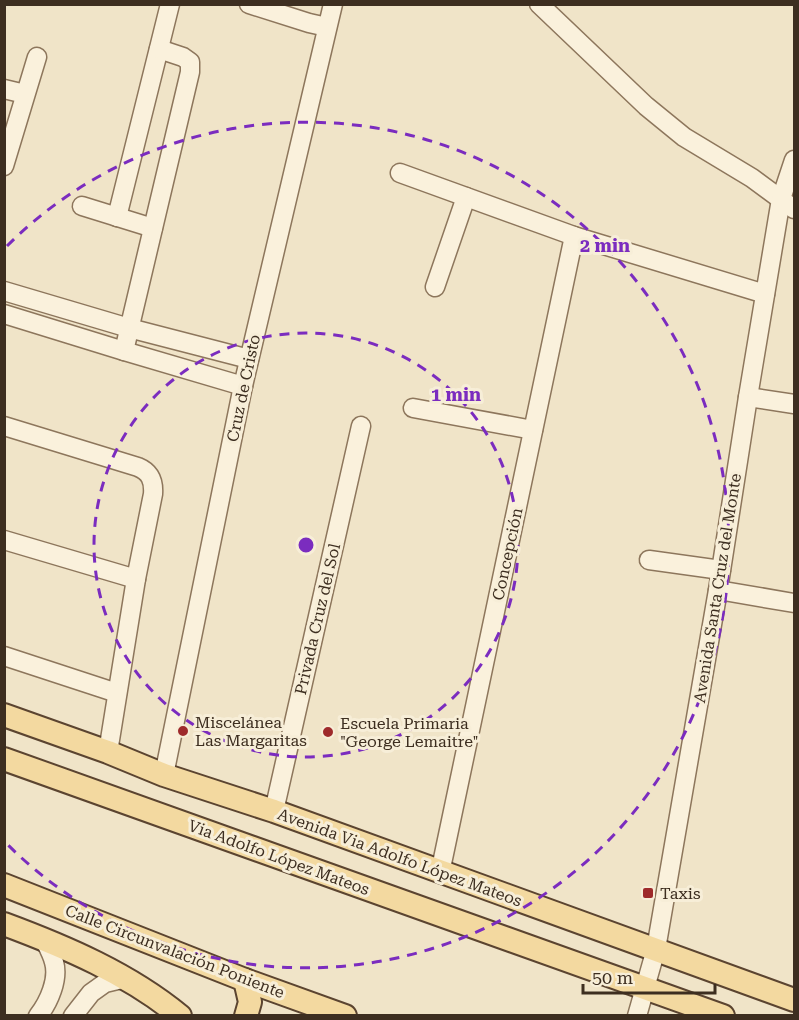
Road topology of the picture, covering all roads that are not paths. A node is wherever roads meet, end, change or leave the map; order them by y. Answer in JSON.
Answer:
{"nodes":[{"id":1,"x":170,"y":4,"type":"edge"},
{"id":2,"x":249,"y":4,"type":"edge"},
{"id":3,"x":333,"y":4,"type":"edge"},
{"id":4,"x":539,"y":4,"type":"edge"},
{"id":5,"x":327,"y":27,"type":"junction"},
{"id":6,"x":159,"y":48,"type":"junction"},
{"id":7,"x":37,"y":57,"type":"dead end"},
{"id":8,"x":4,"y":89,"type":"edge"},
{"id":9,"x":26,"y":94,"type":"junction"},
{"id":10,"x":795,"y":160,"type":"edge"},
{"id":11,"x":4,"y":166,"type":"edge"},
{"id":12,"x":400,"y":173,"type":"dead end"},
{"id":13,"x":466,"y":197,"type":"junction"},
{"id":14,"x":788,"y":204,"type":"edge"},
{"id":15,"x":82,"y":206,"type":"dead end"},
{"id":16,"x":117,"y":217,"type":"junction"},
{"id":17,"x":153,"y":228,"type":"junction"},
{"id":18,"x":574,"y":236,"type":"junction"},
{"id":19,"x":435,"y":287,"type":"dead end"},
{"id":20,"x":4,"y":291,"type":"edge"},
{"id":21,"x":765,"y":294,"type":"junction"},
{"id":22,"x":36,"y":300,"type":"junction"},
{"id":23,"x":4,"y":314,"type":"edge"},
{"id":24,"x":28,"y":321,"type":"junction"},
{"id":25,"x":129,"y":328,"type":"junction"},
{"id":26,"x":124,"y":351,"type":"junction"},
{"id":27,"x":249,"y":359,"type":"junction"},
{"id":28,"x":243,"y":386,"type":"junction"},
{"id":29,"x":748,"y":397,"type":"junction"},
{"id":30,"x":795,"y":404,"type":"edge"},
{"id":31,"x":413,"y":408,"type":"dead end"},
{"id":32,"x":4,"y":426,"type":"edge"},
{"id":33,"x":361,"y":426,"type":"dead end"},
{"id":34,"x":533,"y":430,"type":"junction"},
{"id":35,"x":4,"y":540,"type":"edge"},
{"id":36,"x":649,"y":560,"type":"dead end"},
{"id":37,"x":722,"y":570,"type":"junction"},
{"id":38,"x":136,"y":579,"type":"junction"},
{"id":39,"x":718,"y":590,"type":"junction"},
{"id":40,"x":795,"y":603,"type":"edge"},
{"id":41,"x":4,"y":656,"type":"edge"},
{"id":42,"x":117,"y":693,"type":"junction"},
{"id":43,"x":4,"y":715,"type":"edge"},
{"id":44,"x":108,"y":752,"type":"junction"},
{"id":45,"x":4,"y":759,"type":"edge"},
{"id":46,"x":164,"y":775,"type":"junction"},
{"id":47,"x":274,"y":812,"type":"junction"},
{"id":48,"x":440,"y":873,"type":"junction"},
{"id":49,"x":4,"y":885,"type":"edge"},
{"id":50,"x":4,"y":924,"type":"edge"},
{"id":51,"x":45,"y":939,"type":"junction"},
{"id":52,"x":656,"y":949,"type":"junction"},
{"id":53,"x":126,"y":978,"type":"junction"},
{"id":54,"x":245,"y":980,"type":"junction"},
{"id":55,"x":645,"y":988,"type":"junction"},
{"id":56,"x":795,"y":1000,"type":"edge"},
{"id":57,"x":317,"y":1005,"type":"junction"},
{"id":58,"x":38,"y":1016,"type":"edge"},
{"id":59,"x":73,"y":1016,"type":"edge"},
{"id":60,"x":180,"y":1016,"type":"edge"},
{"id":61,"x":246,"y":1016,"type":"edge"},
{"id":62,"x":296,"y":1016,"type":"edge"},
{"id":63,"x":345,"y":1016,"type":"edge"},
{"id":64,"x":637,"y":1016,"type":"edge"},
{"id":65,"x":723,"y":1016,"type":"edge"}],
"edges":[{"from":1,"to":6,"type":"street"},
{"from":2,"to":5,"type":"street"},
{"from":3,"to":5,"type":"street","name":"Cruz de Cristo"},
{"from":4,"to":14,"type":"street"},
{"from":5,"to":27,"type":"street","name":"Cruz de Cristo"},
{"from":6,"to":16,"type":"street"},
{"from":6,"to":17,"type":"street"},
{"from":7,"to":9,"type":"street"},
{"from":8,"to":9,"type":"street"},
{"from":9,"to":11,"type":"street"},
{"from":10,"to":14,"type":"street","name":"Avenida Santa Cruz del Monte"},
{"from":12,"to":13,"type":"street"},
{"from":13,"to":18,"type":"street"},
{"from":13,"to":19,"type":"street"},
{"from":14,"to":21,"type":"street","name":"Avenida Santa Cruz del Monte"},
{"from":15,"to":16,"type":"street"},
{"from":16,"to":17,"type":"street"},
{"from":17,"to":25,"type":"street"},
{"from":18,"to":21,"type":"street"},
{"from":18,"to":34,"type":"street","name":"Concepción"},
{"from":20,"to":22,"type":"street"},
{"from":21,"to":29,"type":"street","name":"Avenida Santa Cruz del Monte"},
{"from":22,"to":24,"type":"street"},
{"from":22,"to":25,"type":"street"},
{"from":23,"to":24,"type":"street"},
{"from":24,"to":26,"type":"street"},
{"from":25,"to":26,"type":"street"},
{"from":25,"to":27,"type":"street"},
{"from":26,"to":28,"type":"street"},
{"from":27,"to":28,"type":"street","name":"Cruz de Cristo"},
{"from":28,"to":46,"type":"street","name":"Cruz de Cristo"},
{"from":29,"to":30,"type":"street"},
{"from":29,"to":37,"type":"street","name":"Avenida Santa Cruz del Monte"},
{"from":31,"to":34,"type":"street"},
{"from":32,"to":38,"type":"street"},
{"from":33,"to":47,"type":"street","name":"Privada Cruz del Sol"},
{"from":34,"to":48,"type":"street","name":"Concepción"},
{"from":35,"to":38,"type":"street"},
{"from":36,"to":37,"type":"street"},
{"from":37,"to":39,"type":"street","name":"Avenida Santa Cruz del Monte"},
{"from":38,"to":42,"type":"street"},
{"from":39,"to":40,"type":"street"},
{"from":39,"to":52,"type":"street","name":"Avenida Santa Cruz del Monte"},
{"from":41,"to":42,"type":"street"},
{"from":42,"to":44,"type":"street"},
{"from":43,"to":44,"type":"main road","name":"Avenida Via Adolfo López Mateos"},
{"from":44,"to":46,"type":"main road","name":"Avenida Via Adolfo López Mateos"},
{"from":45,"to":55,"type":"main road","name":"Via Adolfo López Mateos"},
{"from":46,"to":47,"type":"main road","name":"Avenida Via Adolfo López Mateos"},
{"from":47,"to":48,"type":"main road","name":"Avenida Via Adolfo López Mateos"},
{"from":48,"to":52,"type":"main road","name":"Avenida Via Adolfo López Mateos"},
{"from":49,"to":54,"type":"main road","name":"Calle Circunvalación Poniente"},
{"from":50,"to":51,"type":"main road"},
{"from":51,"to":53,"type":"main road"},
{"from":51,"to":58,"type":"street"},
{"from":52,"to":55,"type":"street","name":"Avenida Santa Cruz del Monte"},
{"from":52,"to":56,"type":"main road","name":"Avenida Via Adolfo López Mateos"},
{"from":53,"to":59,"type":"street"},
{"from":53,"to":60,"type":"main road"},
{"from":54,"to":57,"type":"main road","name":"Calle Circunvalación Poniente"},
{"from":54,"to":61,"type":"main road"},
{"from":55,"to":64,"type":"street","name":"Avenida Santa Cruz del Monte"},
{"from":55,"to":65,"type":"main road"},
{"from":57,"to":62,"type":"main road"},
{"from":57,"to":63,"type":"main road","name":"Calle Circunvalación Poniente"}]}
